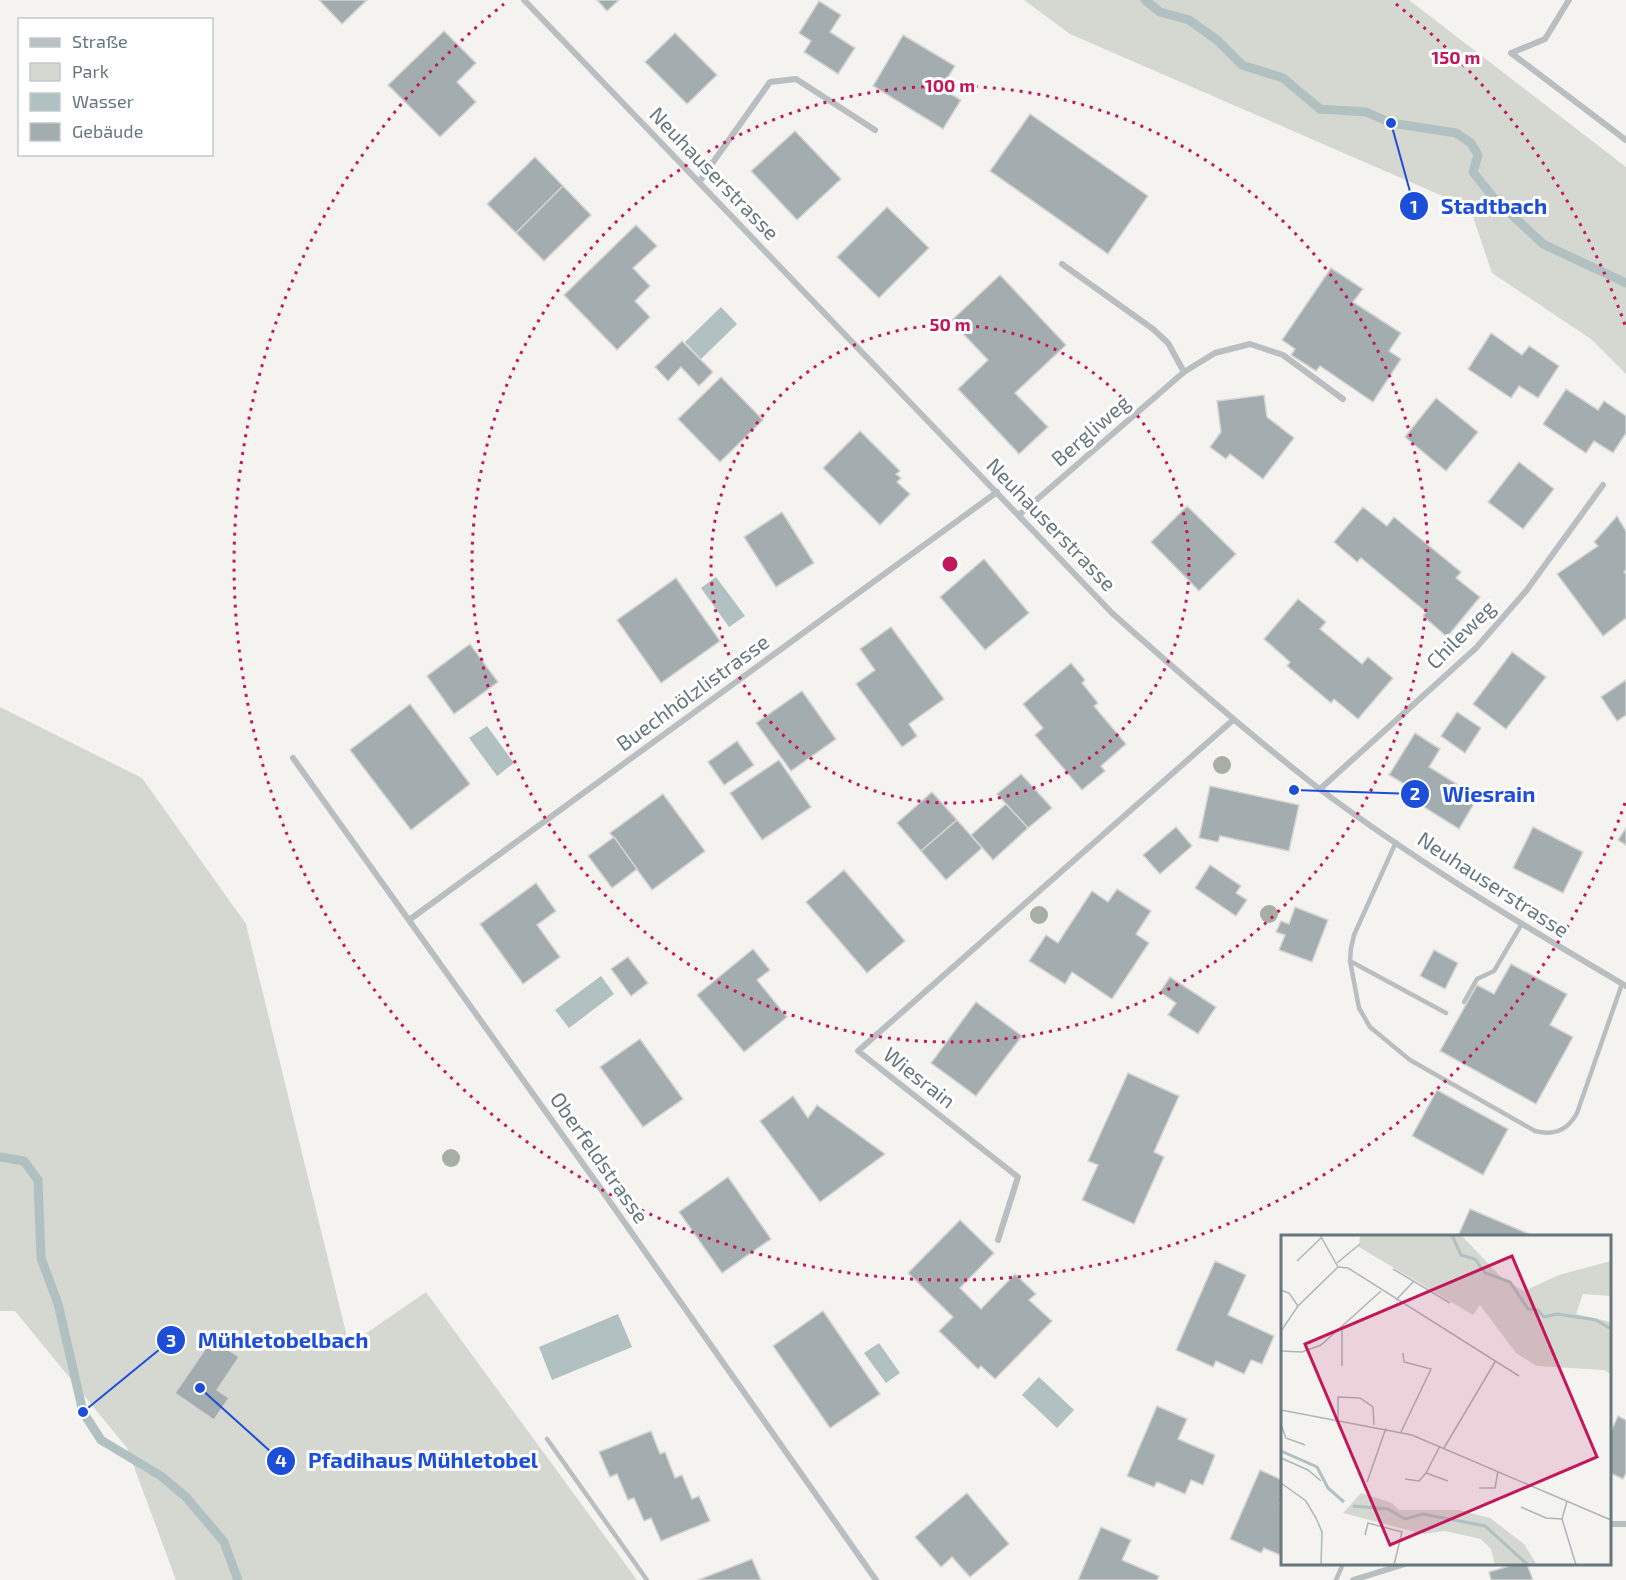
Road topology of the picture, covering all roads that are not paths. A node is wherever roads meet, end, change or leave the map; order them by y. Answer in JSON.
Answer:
{"nodes":[{"id":1,"x":524,"y":0,"type":"edge"},
{"id":2,"x":1569,"y":0,"type":"edge"},
{"id":3,"x":875,"y":130,"type":"dead end"},
{"id":4,"x":1626,"y":140,"type":"edge"},
{"id":5,"x":699,"y":182,"type":"junction"},
{"id":6,"x":1062,"y":264,"type":"dead end"},
{"id":7,"x":1184,"y":372,"type":"junction"},
{"id":8,"x":1343,"y":399,"type":"dead end"},
{"id":9,"x":1603,"y":485,"type":"dead end"},
{"id":10,"x":997,"y":492,"type":"junction"},
{"id":11,"x":1019,"y":515,"type":"junction"},
{"id":12,"x":1233,"y":720,"type":"junction"},
{"id":13,"x":293,"y":758,"type":"dead end"},
{"id":14,"x":1320,"y":789,"type":"junction"},
{"id":15,"x":1396,"y":842,"type":"junction"},
{"id":16,"x":409,"y":920,"type":"junction"},
{"id":17,"x":1521,"y":925,"type":"junction"},
{"id":18,"x":1350,"y":961,"type":"junction"},
{"id":19,"x":1624,"y":985,"type":"edge"},
{"id":20,"x":1464,"y":1002,"type":"dead end"},
{"id":21,"x":1446,"y":1013,"type":"dead end"},
{"id":22,"x":998,"y":1239,"type":"dead end"},
{"id":23,"x":547,"y":1439,"type":"dead end"},
{"id":24,"x":1342,"y":1565,"type":"edge"},
{"id":25,"x":1399,"y":1565,"type":"edge"},
{"id":26,"x":646,"y":1580,"type":"edge"},
{"id":27,"x":876,"y":1580,"type":"edge"},
{"id":28,"x":1336,"y":1580,"type":"edge"},
{"id":29,"x":1353,"y":1580,"type":"edge"}],
"edges":[{"from":1,"to":5,"type":"street","name":"Neuhauserstrasse"},
{"from":2,"to":4,"type":"street"},
{"from":3,"to":5,"type":"street"},
{"from":5,"to":10,"type":"street","name":"Neuhauserstrasse"},
{"from":6,"to":7,"type":"street"},
{"from":7,"to":8,"type":"street","name":"Bergliweg"},
{"from":7,"to":11,"type":"street","name":"Bergliweg"},
{"from":9,"to":14,"type":"street","name":"Chileweg"},
{"from":10,"to":11,"type":"street","name":"Neuhauserstrasse"},
{"from":10,"to":16,"type":"street","name":"Buechhölzlistrasse"},
{"from":11,"to":12,"type":"street","name":"Neuhauserstrasse"},
{"from":12,"to":14,"type":"street","name":"Neuhauserstrasse"},
{"from":12,"to":22,"type":"street","name":"Wiesrain"},
{"from":13,"to":16,"type":"street","name":"Oberfeldstrasse"},
{"from":14,"to":15,"type":"street","name":"Neuhauserstrasse"},
{"from":15,"to":17,"type":"street","name":"Neuhauserstrasse"},
{"from":15,"to":18,"type":"lane"},
{"from":16,"to":27,"type":"street","name":"Oberfeldstrasse"},
{"from":17,"to":19,"type":"street","name":"Neuhauserstrasse"},
{"from":17,"to":20,"type":"lane"},
{"from":18,"to":19,"type":"lane"},
{"from":18,"to":21,"type":"lane"},
{"from":23,"to":26,"type":"lane"},
{"from":24,"to":28,"type":"lane"},
{"from":25,"to":29,"type":"street"}]}
